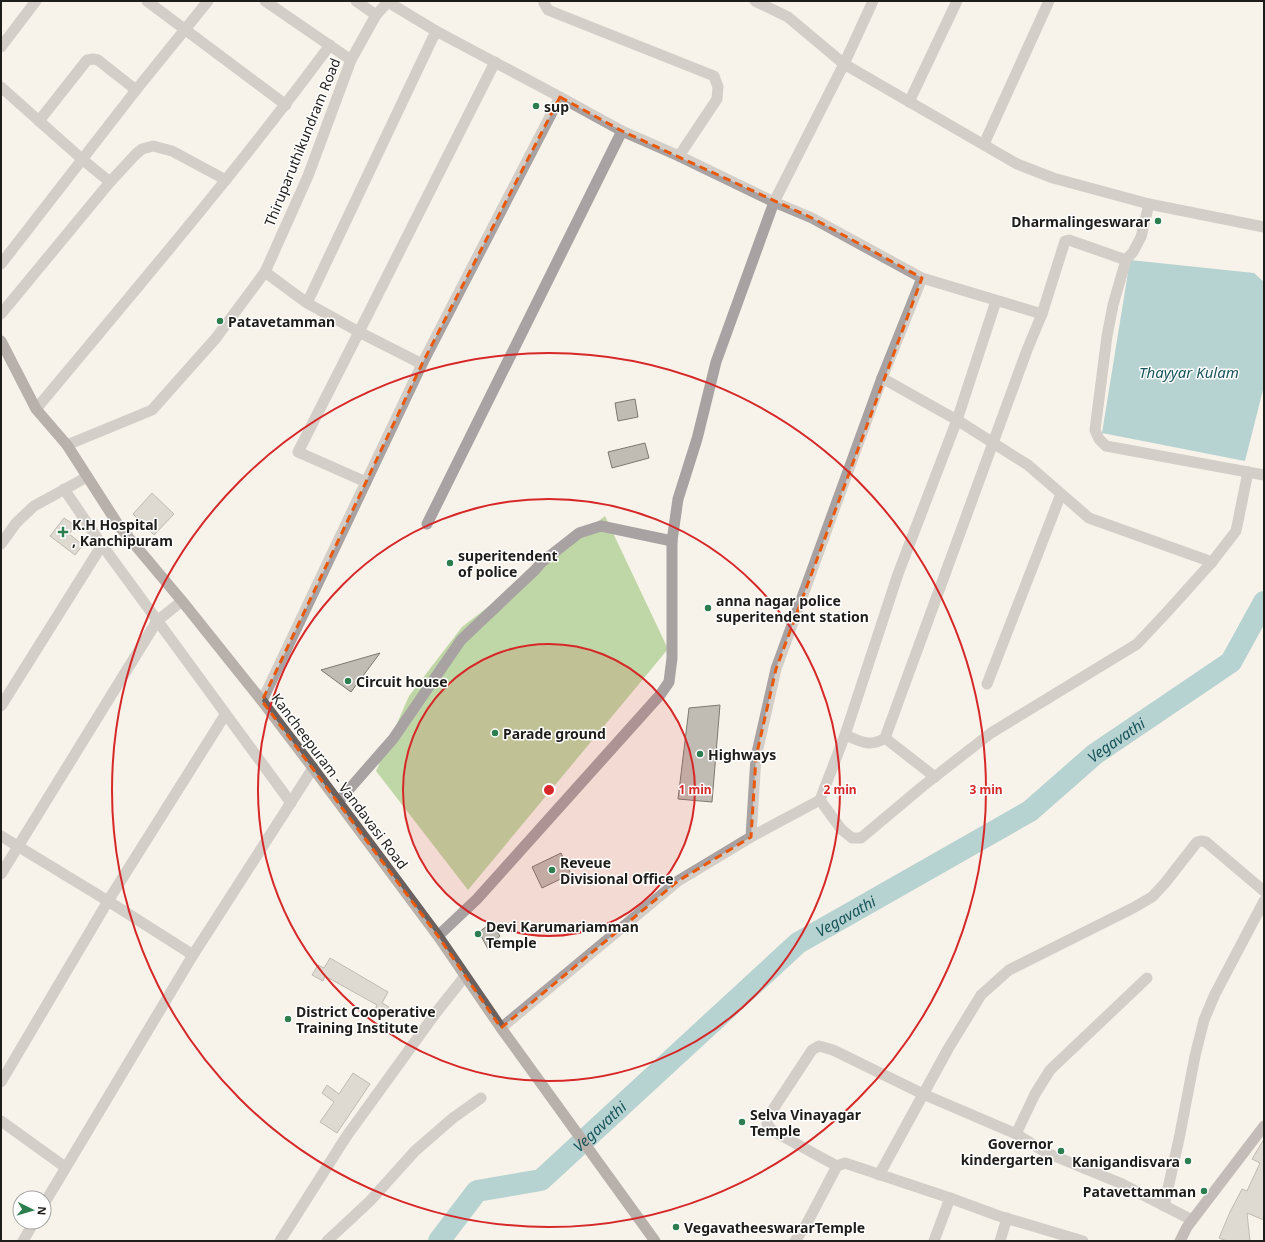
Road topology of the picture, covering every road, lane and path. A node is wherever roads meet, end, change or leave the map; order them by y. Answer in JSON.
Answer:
{"nodes":[{"id":1,"x":36,"y":1,"type":"edge"},
{"id":2,"x":147,"y":1,"type":"edge"},
{"id":3,"x":208,"y":1,"type":"edge"},
{"id":4,"x":265,"y":1,"type":"edge"},
{"id":5,"x":356,"y":1,"type":"edge"},
{"id":6,"x":544,"y":1,"type":"edge"},
{"id":7,"x":755,"y":1,"type":"edge"},
{"id":8,"x":873,"y":1,"type":"edge"},
{"id":9,"x":957,"y":1,"type":"edge"},
{"id":10,"x":1049,"y":1,"type":"edge"},
{"id":11,"x":389,"y":2,"type":"edge"},
{"id":12,"x":376,"y":15,"type":"junction"},
{"id":13,"x":186,"y":29,"type":"junction"},
{"id":14,"x":436,"y":32,"type":"junction"},
{"id":15,"x":2,"y":42,"type":"edge"},
{"id":16,"x":330,"y":45,"type":"junction"},
{"id":17,"x":351,"y":60,"type":"junction"},
{"id":18,"x":495,"y":62,"type":"junction"},
{"id":19,"x":844,"y":64,"type":"junction"},
{"id":20,"x":1,"y":87,"type":"edge"},
{"id":21,"x":136,"y":90,"type":"junction"},
{"id":22,"x":560,"y":97,"type":"junction"},
{"id":23,"x":909,"y":102,"type":"junction"},
{"id":24,"x":286,"y":105,"type":"junction"},
{"id":25,"x":39,"y":121,"type":"junction"},
{"id":26,"x":622,"y":131,"type":"junction"},
{"id":27,"x":984,"y":144,"type":"junction"},
{"id":28,"x":679,"y":156,"type":"junction"},
{"id":29,"x":82,"y":160,"type":"junction"},
{"id":30,"x":226,"y":180,"type":"junction"},
{"id":31,"x":110,"y":182,"type":"junction"},
{"id":32,"x":774,"y":202,"type":"junction"},
{"id":33,"x":1149,"y":204,"type":"junction"},
{"id":34,"x":1264,"y":227,"type":"edge"},
{"id":35,"x":1126,"y":260,"type":"junction"},
{"id":36,"x":1,"y":264,"type":"edge"},
{"id":37,"x":265,"y":272,"type":"junction"},
{"id":38,"x":922,"y":278,"type":"junction"},
{"id":39,"x":996,"y":301,"type":"junction"},
{"id":40,"x":307,"y":303,"type":"junction"},
{"id":41,"x":1,"y":314,"type":"edge"},
{"id":42,"x":1042,"y":314,"type":"junction"},
{"id":43,"x":359,"y":332,"type":"junction"},
{"id":44,"x":1,"y":340,"type":"edge"},
{"id":45,"x":422,"y":364,"type":"junction"},
{"id":46,"x":882,"y":378,"type":"junction"},
{"id":47,"x":36,"y":409,"type":"junction"},
{"id":48,"x":957,"y":420,"type":"junction"},
{"id":49,"x":993,"y":443,"type":"junction"},
{"id":50,"x":67,"y":444,"type":"junction"},
{"id":51,"x":1248,"y":472,"type":"junction"},
{"id":52,"x":1264,"y":474,"type":"edge"},
{"id":53,"x":87,"y":477,"type":"junction"},
{"id":54,"x":366,"y":482,"type":"junction"},
{"id":55,"x":64,"y":489,"type":"junction"},
{"id":56,"x":1061,"y":494,"type":"junction"},
{"id":57,"x":427,"y":524,"type":"dead end"},
{"id":58,"x":672,"y":541,"type":"junction"},
{"id":59,"x":1,"y":544,"type":"edge"},
{"id":60,"x":102,"y":545,"type":"junction"},
{"id":61,"x":1212,"y":562,"type":"junction"},
{"id":62,"x":182,"y":601,"type":"junction"},
{"id":63,"x":157,"y":621,"type":"junction"},
{"id":64,"x":987,"y":684,"type":"dead end"},
{"id":65,"x":262,"y":702,"type":"junction"},
{"id":66,"x":1,"y":706,"type":"edge"},
{"id":67,"x":225,"y":715,"type":"junction"},
{"id":68,"x":845,"y":735,"type":"junction"},
{"id":69,"x":885,"y":738,"type":"junction"},
{"id":70,"x":313,"y":768,"type":"junction"},
{"id":71,"x":934,"y":777,"type":"junction"},
{"id":72,"x":820,"y":800,"type":"junction"},
{"id":73,"x":338,"y":802,"type":"junction"},
{"id":74,"x":291,"y":803,"type":"junction"},
{"id":75,"x":1,"y":836,"type":"edge"},
{"id":76,"x":751,"y":836,"type":"junction"},
{"id":77,"x":18,"y":845,"type":"junction"},
{"id":78,"x":1,"y":874,"type":"edge"},
{"id":79,"x":1264,"y":891,"type":"edge"},
{"id":80,"x":108,"y":901,"type":"junction"},
{"id":81,"x":1264,"y":901,"type":"edge"},
{"id":82,"x":438,"y":936,"type":"junction"},
{"id":83,"x":193,"y":955,"type":"junction"},
{"id":84,"x":465,"y":976,"type":"junction"},
{"id":85,"x":1147,"y":978,"type":"dead end"},
{"id":86,"x":501,"y":1028,"type":"junction"},
{"id":87,"x":1,"y":1082,"type":"edge"},
{"id":88,"x":923,"y":1094,"type":"junction"},
{"id":89,"x":481,"y":1098,"type":"dead end"},
{"id":90,"x":1,"y":1121,"type":"edge"},
{"id":91,"x":1264,"y":1126,"type":"edge"},
{"id":92,"x":1016,"y":1134,"type":"junction"},
{"id":93,"x":838,"y":1166,"type":"junction"},
{"id":94,"x":65,"y":1167,"type":"junction"},
{"id":95,"x":879,"y":1174,"type":"junction"},
{"id":96,"x":52,"y":1190,"type":"edge"},
{"id":97,"x":950,"y":1198,"type":"junction"},
{"id":98,"x":1164,"y":1206,"type":"junction"},
{"id":99,"x":1007,"y":1218,"type":"junction"},
{"id":100,"x":1192,"y":1220,"type":"junction"},
{"id":101,"x":29,"y":1230,"type":"edge"},
{"id":102,"x":23,"y":1241,"type":"edge"},
{"id":103,"x":280,"y":1241,"type":"edge"},
{"id":104,"x":327,"y":1241,"type":"edge"},
{"id":105,"x":655,"y":1241,"type":"edge"},
{"id":106,"x":795,"y":1241,"type":"edge"},
{"id":107,"x":934,"y":1241,"type":"edge"},
{"id":108,"x":1000,"y":1241,"type":"edge"},
{"id":109,"x":1083,"y":1241,"type":"edge"},
{"id":110,"x":1180,"y":1241,"type":"edge"}],
"edges":[{"from":1,"to":15,"type":"street"},
{"from":2,"to":13,"type":"street"},
{"from":3,"to":13,"type":"street"},
{"from":4,"to":16,"type":"street"},
{"from":5,"to":12,"type":"street"},
{"from":6,"to":28,"type":"street"},
{"from":7,"to":19,"type":"street"},
{"from":8,"to":19,"type":"street"},
{"from":9,"to":23,"type":"street"},
{"from":10,"to":27,"type":"street"},
{"from":11,"to":12,"type":"street","name":"Thiruparuthikundram Road"},
{"from":11,"to":14,"type":"street"},
{"from":12,"to":17,"type":"street","name":"Thiruparuthikundram Road"},
{"from":13,"to":21,"type":"street"},
{"from":13,"to":24,"type":"street"},
{"from":14,"to":18,"type":"street"},
{"from":14,"to":40,"type":"street"},
{"from":16,"to":17,"type":"street"},
{"from":16,"to":24,"type":"street"},
{"from":17,"to":37,"type":"street","name":"Thiruparuthikundram Road"},
{"from":18,"to":22,"type":"street"},
{"from":18,"to":43,"type":"street"},
{"from":19,"to":23,"type":"street"},
{"from":19,"to":32,"type":"street"},
{"from":20,"to":25,"type":"street"},
{"from":21,"to":25,"type":"street"},
{"from":21,"to":29,"type":"street"},
{"from":22,"to":26,"type":"street"},
{"from":22,"to":45,"type":"street"},
{"from":23,"to":27,"type":"street"},
{"from":24,"to":30,"type":"street"},
{"from":25,"to":29,"type":"street"},
{"from":26,"to":28,"type":"street"},
{"from":26,"to":57,"type":"street"},
{"from":27,"to":33,"type":"street"},
{"from":28,"to":32,"type":"street"},
{"from":29,"to":31,"type":"street"},
{"from":29,"to":36,"type":"street"},
{"from":30,"to":31,"type":"street"},
{"from":30,"to":47,"type":"street"},
{"from":31,"to":41,"type":"street"},
{"from":32,"to":38,"type":"street"},
{"from":32,"to":58,"type":"street"},
{"from":33,"to":34,"type":"street"},
{"from":33,"to":35,"type":"street"},
{"from":35,"to":42,"type":"street"},
{"from":35,"to":51,"type":"street"},
{"from":37,"to":40,"type":"street"},
{"from":37,"to":50,"type":"street","name":"Thiruparuthikundram Road"},
{"from":38,"to":39,"type":"street"},
{"from":38,"to":46,"type":"street"},
{"from":39,"to":42,"type":"street"},
{"from":39,"to":48,"type":"street"},
{"from":40,"to":43,"type":"street"},
{"from":42,"to":49,"type":"street"},
{"from":43,"to":45,"type":"street"},
{"from":43,"to":54,"type":"street"},
{"from":44,"to":47,"type":"main road","name":"Kancheepuram - Vandavasi Road"},
{"from":45,"to":54,"type":"street"},
{"from":46,"to":48,"type":"street"},
{"from":46,"to":76,"type":"street"},
{"from":47,"to":50,"type":"main road","name":"Kancheepuram - Vandavasi Road"},
{"from":48,"to":49,"type":"street"},
{"from":48,"to":68,"type":"street"},
{"from":49,"to":56,"type":"street"},
{"from":49,"to":69,"type":"street"},
{"from":50,"to":53,"type":"main road","name":"Kancheepuram - Vandavasi Road"},
{"from":51,"to":52,"type":"street"},
{"from":51,"to":61,"type":"street"},
{"from":53,"to":55,"type":"street"},
{"from":53,"to":62,"type":"main road","name":"Kancheepuram - Vandavasi Road"},
{"from":54,"to":65,"type":"street"},
{"from":55,"to":59,"type":"street"},
{"from":55,"to":60,"type":"street"},
{"from":56,"to":61,"type":"street"},
{"from":56,"to":64,"type":"street"},
{"from":58,"to":73,"type":"street"},
{"from":58,"to":82,"type":"street"},
{"from":60,"to":63,"type":"street"},
{"from":60,"to":66,"type":"street"},
{"from":61,"to":71,"type":"street"},
{"from":62,"to":63,"type":"street"},
{"from":62,"to":65,"type":"main road","name":"Kancheepuram - Vandavasi Road"},
{"from":63,"to":67,"type":"street"},
{"from":63,"to":77,"type":"street"},
{"from":65,"to":70,"type":"main road","name":"Kancheepuram - Vandavasi Road"},
{"from":67,"to":74,"type":"street"},
{"from":67,"to":80,"type":"street"},
{"from":68,"to":69,"type":"street"},
{"from":68,"to":72,"type":"street"},
{"from":69,"to":71,"type":"street"},
{"from":70,"to":73,"type":"main road","name":"Kancheepuram - Vandavasi Road"},
{"from":70,"to":74,"type":"street"},
{"from":71,"to":72,"type":"street"},
{"from":72,"to":76,"type":"street"},
{"from":73,"to":82,"type":"main road","name":"Kancheepuram - Vandavasi Road"},
{"from":74,"to":83,"type":"street"},
{"from":75,"to":77,"type":"street"},
{"from":76,"to":86,"type":"street"},
{"from":77,"to":78,"type":"street"},
{"from":77,"to":80,"type":"street"},
{"from":79,"to":88,"type":"street"},
{"from":80,"to":83,"type":"street"},
{"from":80,"to":87,"type":"street"},
{"from":81,"to":98,"type":"street"},
{"from":82,"to":84,"type":"main road","name":"Kancheepuram - Vandavasi Road"},
{"from":83,"to":94,"type":"street"},
{"from":84,"to":86,"type":"main road","name":"Kancheepuram - Vandavasi Road"},
{"from":84,"to":103,"type":"street"},
{"from":85,"to":92,"type":"street"},
{"from":86,"to":105,"type":"main road","name":"Kancheepuram - Vandavasi Road"},
{"from":88,"to":92,"type":"street"},
{"from":88,"to":93,"type":"street"},
{"from":88,"to":95,"type":"street"},
{"from":89,"to":104,"type":"street"},
{"from":90,"to":94,"type":"street"},
{"from":91,"to":100,"type":"main road"},
{"from":92,"to":98,"type":"street"},
{"from":93,"to":95,"type":"street"},
{"from":93,"to":106,"type":"street"},
{"from":94,"to":96,"type":"street"},
{"from":95,"to":97,"type":"street"},
{"from":97,"to":99,"type":"street"},
{"from":97,"to":107,"type":"street"},
{"from":98,"to":100,"type":"street"},
{"from":99,"to":108,"type":"street"},
{"from":99,"to":109,"type":"street"},
{"from":100,"to":110,"type":"main road"},
{"from":101,"to":102,"type":"street"}]}
